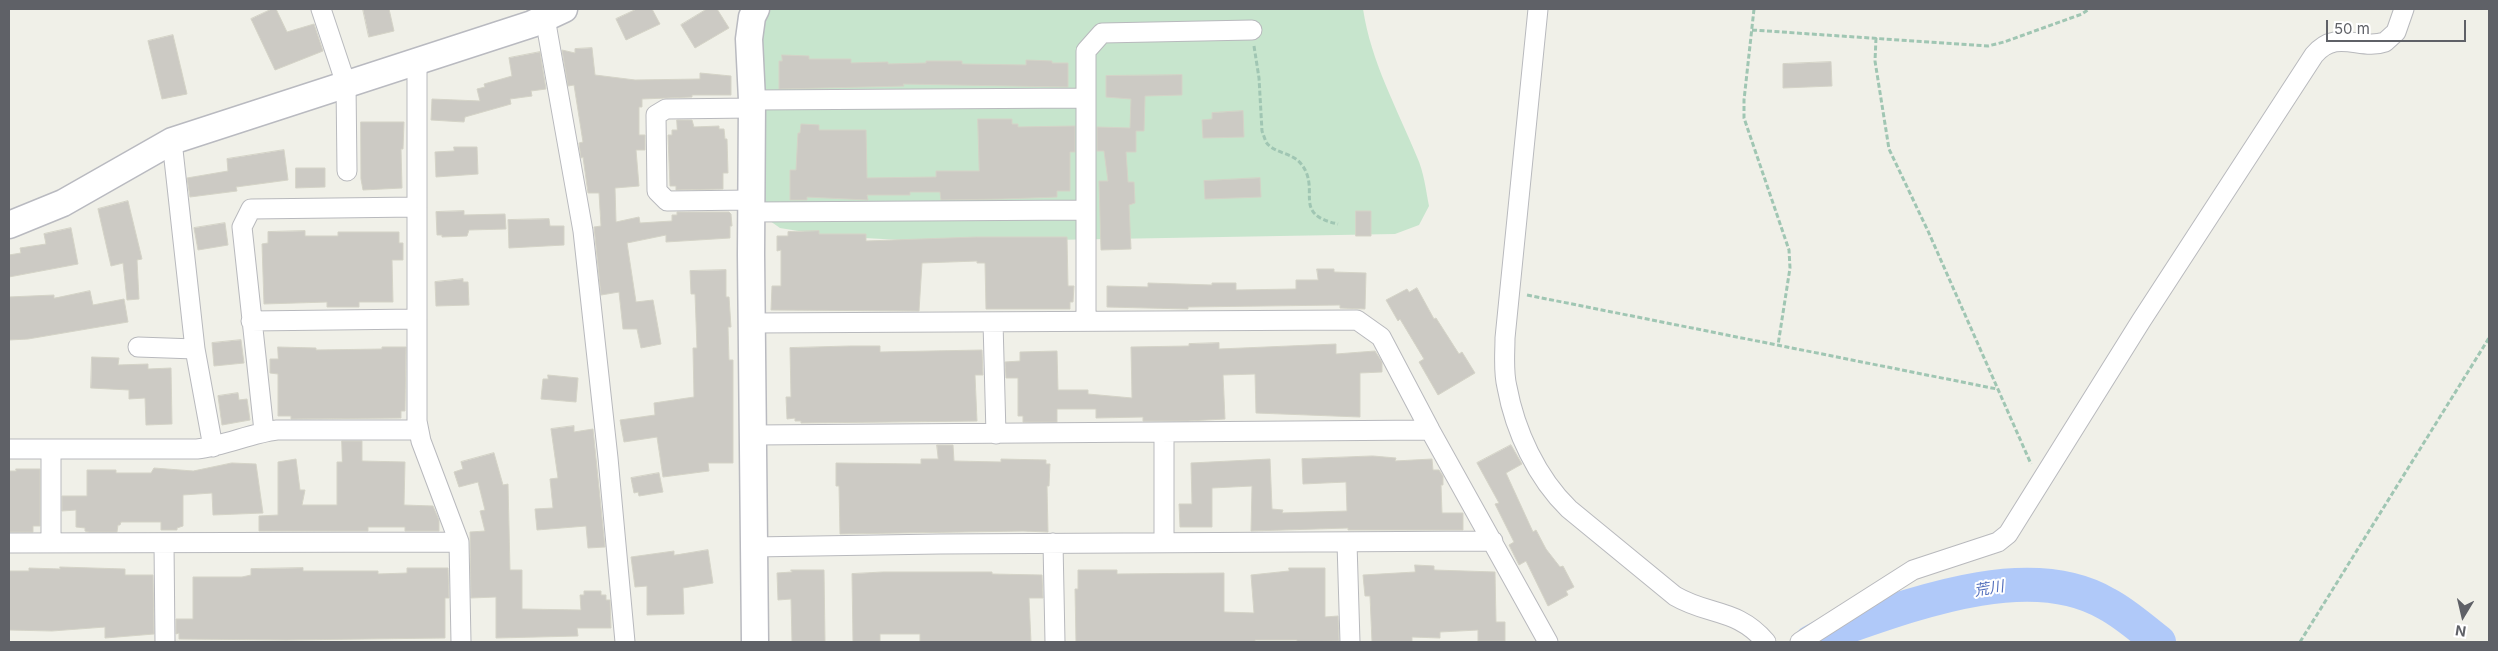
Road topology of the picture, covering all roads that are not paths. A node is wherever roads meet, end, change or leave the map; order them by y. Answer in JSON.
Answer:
{"nodes":[{"id":1,"x":321,"y":9,"type":"edge"},
{"id":2,"x":756,"y":9,"type":"edge"},
{"id":3,"x":1538,"y":9,"type":"edge"},
{"id":4,"x":2404,"y":9,"type":"edge"},
{"id":5,"x":540,"y":15,"type":"edge"},
{"id":6,"x":1252,"y":30,"type":"road end"},
{"id":7,"x":417,"y":61,"type":"junction"},
{"id":8,"x":346,"y":84,"type":"junction"},
{"id":9,"x":1084,"y":98,"type":"junction"},
{"id":10,"x":752,"y":104,"type":"junction"},
{"id":11,"x":172,"y":141,"type":"junction"},
{"id":12,"x":347,"y":171,"type":"dead end"},
{"id":13,"x":752,"y":206,"type":"junction"},
{"id":14,"x":417,"y":207,"type":"junction"},
{"id":15,"x":1086,"y":210,"type":"junction"},
{"id":16,"x":9,"y":225,"type":"edge"},
{"id":17,"x":417,"y":319,"type":"junction"},
{"id":18,"x":252,"y":321,"type":"junction"},
{"id":19,"x":993,"y":322,"type":"junction"},
{"id":20,"x":1086,"y":322,"type":"junction"},
{"id":21,"x":752,"y":323,"type":"junction"},
{"id":22,"x":138,"y":346,"type":"dead end"},
{"id":23,"x":195,"y":349,"type":"junction"},
{"id":24,"x":418,"y":430,"type":"junction"},
{"id":25,"x":1430,"y":430,"type":"junction"},
{"id":26,"x":264,"y":431,"type":"junction"},
{"id":27,"x":1164,"y":432,"type":"junction"},
{"id":28,"x":996,"y":434,"type":"junction"},
{"id":29,"x":754,"y":435,"type":"junction"},
{"id":30,"x":214,"y":447,"type":"junction"},
{"id":31,"x":9,"y":449,"type":"edge"},
{"id":32,"x":51,"y":450,"type":"junction"},
{"id":33,"x":1493,"y":541,"type":"junction"},
{"id":34,"x":458,"y":542,"type":"junction"},
{"id":35,"x":9,"y":543,"type":"edge"},
{"id":36,"x":51,"y":543,"type":"junction"},
{"id":37,"x":1053,"y":543,"type":"junction"},
{"id":38,"x":1164,"y":543,"type":"junction"},
{"id":39,"x":1347,"y":543,"type":"junction"},
{"id":40,"x":164,"y":544,"type":"junction"},
{"id":41,"x":753,"y":548,"type":"junction"},
{"id":42,"x":165,"y":642,"type":"edge"},
{"id":43,"x":461,"y":642,"type":"edge"},
{"id":44,"x":625,"y":642,"type":"edge"},
{"id":45,"x":754,"y":642,"type":"edge"},
{"id":46,"x":1055,"y":642,"type":"edge"},
{"id":47,"x":1350,"y":642,"type":"edge"},
{"id":48,"x":1548,"y":642,"type":"edge"},
{"id":49,"x":1766,"y":642,"type":"edge"},
{"id":50,"x":1800,"y":642,"type":"edge"}],
"edges":[{"from":1,"to":8,"type":"street"},
{"from":2,"to":10,"type":"street"},
{"from":3,"to":49,"type":"street"},
{"from":4,"to":50,"type":"street"},
{"from":5,"to":7,"type":"street"},
{"from":5,"to":44,"type":"street"},
{"from":6,"to":9,"type":"street"},
{"from":7,"to":8,"type":"street"},
{"from":7,"to":14,"type":"street"},
{"from":8,"to":11,"type":"street"},
{"from":8,"to":12,"type":"street"},
{"from":9,"to":10,"type":"street"},
{"from":9,"to":15,"type":"street"},
{"from":10,"to":13,"type":"street"},
{"from":10,"to":13,"type":"street"},
{"from":11,"to":16,"type":"street"},
{"from":11,"to":23,"type":"street"},
{"from":13,"to":15,"type":"street"},
{"from":13,"to":21,"type":"street"},
{"from":14,"to":17,"type":"street"},
{"from":14,"to":18,"type":"street"},
{"from":15,"to":20,"type":"street"},
{"from":17,"to":18,"type":"street"},
{"from":17,"to":24,"type":"street"},
{"from":18,"to":26,"type":"street"},
{"from":19,"to":20,"type":"street"},
{"from":19,"to":21,"type":"street"},
{"from":19,"to":28,"type":"street"},
{"from":20,"to":25,"type":"street"},
{"from":21,"to":29,"type":"street"},
{"from":22,"to":23,"type":"street"},
{"from":23,"to":30,"type":"street"},
{"from":24,"to":26,"type":"street"},
{"from":24,"to":34,"type":"street"},
{"from":25,"to":27,"type":"street"},
{"from":25,"to":33,"type":"street"},
{"from":26,"to":30,"type":"street"},
{"from":27,"to":28,"type":"street"},
{"from":27,"to":38,"type":"street"},
{"from":28,"to":29,"type":"street"},
{"from":29,"to":41,"type":"street"},
{"from":30,"to":32,"type":"street"},
{"from":31,"to":32,"type":"street"},
{"from":32,"to":36,"type":"street"},
{"from":33,"to":39,"type":"street"},
{"from":33,"to":48,"type":"street"},
{"from":34,"to":40,"type":"street"},
{"from":34,"to":43,"type":"street"},
{"from":35,"to":36,"type":"street"},
{"from":36,"to":40,"type":"street"},
{"from":37,"to":38,"type":"street"},
{"from":37,"to":41,"type":"street"},
{"from":37,"to":46,"type":"street"},
{"from":38,"to":39,"type":"street"},
{"from":39,"to":47,"type":"street"},
{"from":40,"to":42,"type":"street"},
{"from":41,"to":45,"type":"street"}]}
